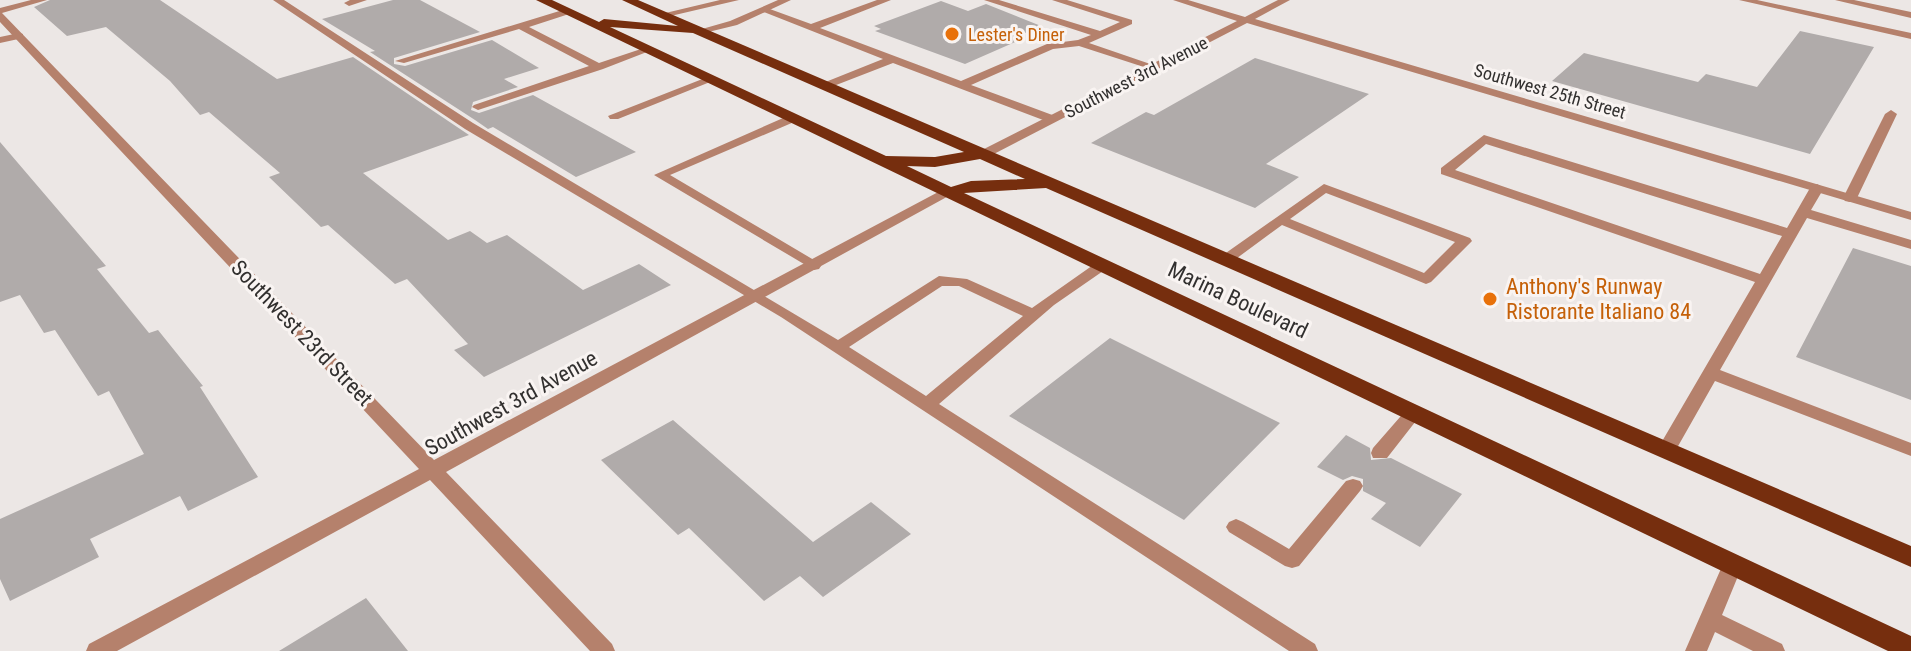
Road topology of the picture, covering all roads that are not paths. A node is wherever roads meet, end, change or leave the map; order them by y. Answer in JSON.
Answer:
{"nodes":[{"id":1,"x":42,"y":0,"type":"edge"},
{"id":2,"x":278,"y":0,"type":"edge"},
{"id":3,"x":362,"y":0,"type":"edge"},
{"id":4,"x":542,"y":0,"type":"edge"},
{"id":5,"x":628,"y":0,"type":"edge"},
{"id":6,"x":734,"y":0,"type":"edge"},
{"id":7,"x":786,"y":0,"type":"edge"},
{"id":8,"x":886,"y":0,"type":"edge"},
{"id":9,"x":989,"y":0,"type":"edge"},
{"id":10,"x":1020,"y":0,"type":"edge"},
{"id":11,"x":1057,"y":0,"type":"edge"},
{"id":12,"x":1178,"y":0,"type":"edge"},
{"id":13,"x":1285,"y":0,"type":"edge"},
{"id":14,"x":1744,"y":0,"type":"edge"},
{"id":15,"x":1840,"y":0,"type":"edge"},
{"id":16,"x":349,"y":3,"type":"dead end"},
{"id":17,"x":1007,"y":6,"type":"junction"},
{"id":18,"x":764,"y":10,"type":"junction"},
{"id":19,"x":566,"y":12,"type":"junction"},
{"id":20,"x":0,"y":14,"type":"edge"},
{"id":21,"x":662,"y":15,"type":"junction"},
{"id":22,"x":1911,"y":15,"type":"edge"},
{"id":23,"x":1247,"y":20,"type":"junction"},
{"id":24,"x":520,"y":26,"type":"junction"},
{"id":25,"x":811,"y":28,"type":"junction"},
{"id":26,"x":700,"y":31,"type":"junction"},
{"id":27,"x":1100,"y":34,"type":"junction"},
{"id":28,"x":19,"y":36,"type":"junction"},
{"id":29,"x":1911,"y":36,"type":"edge"},
{"id":30,"x":0,"y":40,"type":"edge"},
{"id":31,"x":1080,"y":43,"type":"junction"},
{"id":32,"x":647,"y":50,"type":"junction"},
{"id":33,"x":892,"y":59,"type":"junction"},
{"id":34,"x":400,"y":61,"type":"dead end"},
{"id":35,"x":599,"y":67,"type":"junction"},
{"id":36,"x":1154,"y":67,"type":"junction"},
{"id":37,"x":709,"y":80,"type":"junction"},
{"id":38,"x":827,"y":85,"type":"junction"},
{"id":39,"x":961,"y":85,"type":"junction"},
{"id":40,"x":478,"y":107,"type":"dead end"},
{"id":41,"x":1891,"y":114,"type":"dead end"},
{"id":42,"x":614,"y":116,"type":"dead end"},
{"id":43,"x":790,"y":119,"type":"junction"},
{"id":44,"x":1051,"y":119,"type":"junction"},
{"id":45,"x":986,"y":153,"type":"junction"},
{"id":46,"x":879,"y":161,"type":"junction"},
{"id":47,"x":1055,"y":183,"type":"junction"},
{"id":48,"x":1817,"y":188,"type":"junction"},
{"id":49,"x":947,"y":193,"type":"junction"},
{"id":50,"x":1850,"y":198,"type":"junction"},
{"id":51,"x":1803,"y":212,"type":"junction"},
{"id":52,"x":1911,"y":216,"type":"edge"},
{"id":53,"x":1281,"y":220,"type":"junction"},
{"id":54,"x":1790,"y":234,"type":"junction"},
{"id":55,"x":1911,"y":245,"type":"edge"},
{"id":56,"x":1228,"y":258,"type":"junction"},
{"id":57,"x":814,"y":266,"type":"junction"},
{"id":58,"x":1101,"y":266,"type":"junction"},
{"id":59,"x":1764,"y":280,"type":"junction"},
{"id":60,"x":758,"y":296,"type":"junction"},
{"id":61,"x":1034,"y":315,"type":"junction"},
{"id":62,"x":838,"y":347,"type":"junction"},
{"id":63,"x":1711,"y":373,"type":"junction"},
{"id":64,"x":927,"y":405,"type":"junction"},
{"id":65,"x":1413,"y":413,"type":"junction"},
{"id":66,"x":1666,"y":450,"type":"junction"},
{"id":67,"x":1911,"y":450,"type":"edge"},
{"id":68,"x":1380,"y":453,"type":"dead end"},
{"id":69,"x":435,"y":472,"type":"junction"},
{"id":70,"x":1353,"y":486,"type":"dead end"},
{"id":71,"x":1236,"y":527,"type":"dead end"},
{"id":72,"x":1911,"y":557,"type":"edge"},
{"id":73,"x":1733,"y":564,"type":"junction"},
{"id":74,"x":1708,"y":618,"type":"junction"},
{"id":75,"x":1704,"y":648,"type":"edge"},
{"id":76,"x":1911,"y":649,"type":"edge"},
{"id":77,"x":97,"y":651,"type":"edge"},
{"id":78,"x":604,"y":651,"type":"edge"},
{"id":79,"x":1307,"y":651,"type":"edge"},
{"id":80,"x":1774,"y":651,"type":"edge"}],
"edges":[{"from":1,"to":20,"type":"street"},
{"from":2,"to":60,"type":"street"},
{"from":3,"to":16,"type":"street"},
{"from":4,"to":19,"type":"main road","name":"Marina Boulevard"},
{"from":5,"to":21,"type":"main road","name":"Marina Boulevard"},
{"from":6,"to":21,"type":"street"},
{"from":7,"to":18,"type":"street"},
{"from":8,"to":25,"type":"street"},
{"from":9,"to":17,"type":"street"},
{"from":10,"to":17,"type":"street"},
{"from":11,"to":27,"type":"street"},
{"from":12,"to":23,"type":"street","name":"Southwest 25th Street"},
{"from":13,"to":23,"type":"street","name":"Southwest 3rd Avenue"},
{"from":14,"to":29,"type":"street"},
{"from":15,"to":22,"type":"street"},
{"from":17,"to":27,"type":"street"},
{"from":18,"to":25,"type":"street"},
{"from":18,"to":26,"type":"street"},
{"from":19,"to":24,"type":"street"},
{"from":19,"to":26,"type":"main road"},
{"from":19,"to":32,"type":"main road","name":"Marina Boulevard"},
{"from":20,"to":28,"type":"street","name":"Southwest 23rd Street"},
{"from":21,"to":26,"type":"main road","name":"Marina Boulevard"},
{"from":23,"to":36,"type":"street","name":"Southwest 3rd Avenue"},
{"from":23,"to":48,"type":"street","name":"Southwest 25th Street"},
{"from":24,"to":34,"type":"street"},
{"from":24,"to":35,"type":"street"},
{"from":25,"to":33,"type":"street"},
{"from":26,"to":38,"type":"main road","name":"Marina Boulevard"},
{"from":27,"to":31,"type":"street"},
{"from":28,"to":30,"type":"street"},
{"from":28,"to":69,"type":"street","name":"Southwest 23rd Street"},
{"from":31,"to":36,"type":"street"},
{"from":31,"to":39,"type":"street"},
{"from":32,"to":35,"type":"street"},
{"from":32,"to":37,"type":"main road","name":"Marina Boulevard"},
{"from":33,"to":38,"type":"street"},
{"from":33,"to":39,"type":"street"},
{"from":35,"to":40,"type":"street"},
{"from":36,"to":44,"type":"street","name":"Southwest 3rd Avenue"},
{"from":37,"to":42,"type":"street"},
{"from":37,"to":43,"type":"main road","name":"Marina Boulevard"},
{"from":38,"to":45,"type":"main road","name":"Marina Boulevard"},
{"from":39,"to":44,"type":"street"},
{"from":41,"to":50,"type":"street"},
{"from":43,"to":46,"type":"main road","name":"Marina Boulevard"},
{"from":43,"to":57,"type":"street"},
{"from":44,"to":45,"type":"street","name":"Southwest 3rd Avenue"},
{"from":45,"to":46,"type":"main road"},
{"from":45,"to":47,"type":"main road","name":"Marina Boulevard"},
{"from":46,"to":49,"type":"main road","name":"Marina Boulevard"},
{"from":47,"to":49,"type":"main road"},
{"from":47,"to":56,"type":"main road","name":"Marina Boulevard"},
{"from":48,"to":50,"type":"street","name":"Southwest 25th Street"},
{"from":48,"to":51,"type":"street"},
{"from":49,"to":57,"type":"street","name":"Southwest 3rd Avenue"},
{"from":49,"to":58,"type":"main road","name":"Marina Boulevard"},
{"from":50,"to":52,"type":"street","name":"Southwest 25th Street"},
{"from":51,"to":54,"type":"street"},
{"from":51,"to":55,"type":"street"},
{"from":53,"to":53,"type":"street"},
{"from":53,"to":56,"type":"street"},
{"from":54,"to":59,"type":"street"},
{"from":54,"to":59,"type":"street"},
{"from":56,"to":66,"type":"main road","name":"Marina Boulevard"},
{"from":57,"to":60,"type":"street","name":"Southwest 3rd Avenue"},
{"from":58,"to":61,"type":"street"},
{"from":58,"to":65,"type":"main road","name":"Marina Boulevard"},
{"from":59,"to":63,"type":"street"},
{"from":60,"to":62,"type":"street"},
{"from":60,"to":69,"type":"street","name":"Southwest 3rd Avenue"},
{"from":61,"to":62,"type":"street"},
{"from":61,"to":64,"type":"street"},
{"from":62,"to":64,"type":"street"},
{"from":63,"to":66,"type":"street"},
{"from":63,"to":67,"type":"street"},
{"from":64,"to":79,"type":"street"},
{"from":65,"to":68,"type":"street"},
{"from":65,"to":73,"type":"main road","name":"Marina Boulevard"},
{"from":66,"to":72,"type":"main road","name":"Marina Boulevard"},
{"from":69,"to":77,"type":"street","name":"Southwest 3rd Avenue"},
{"from":69,"to":78,"type":"street","name":"Southwest 23rd Street"},
{"from":70,"to":71,"type":"street"},
{"from":73,"to":74,"type":"street"},
{"from":73,"to":76,"type":"main road","name":"Marina Boulevard"},
{"from":74,"to":75,"type":"street"},
{"from":74,"to":80,"type":"street"}]}
